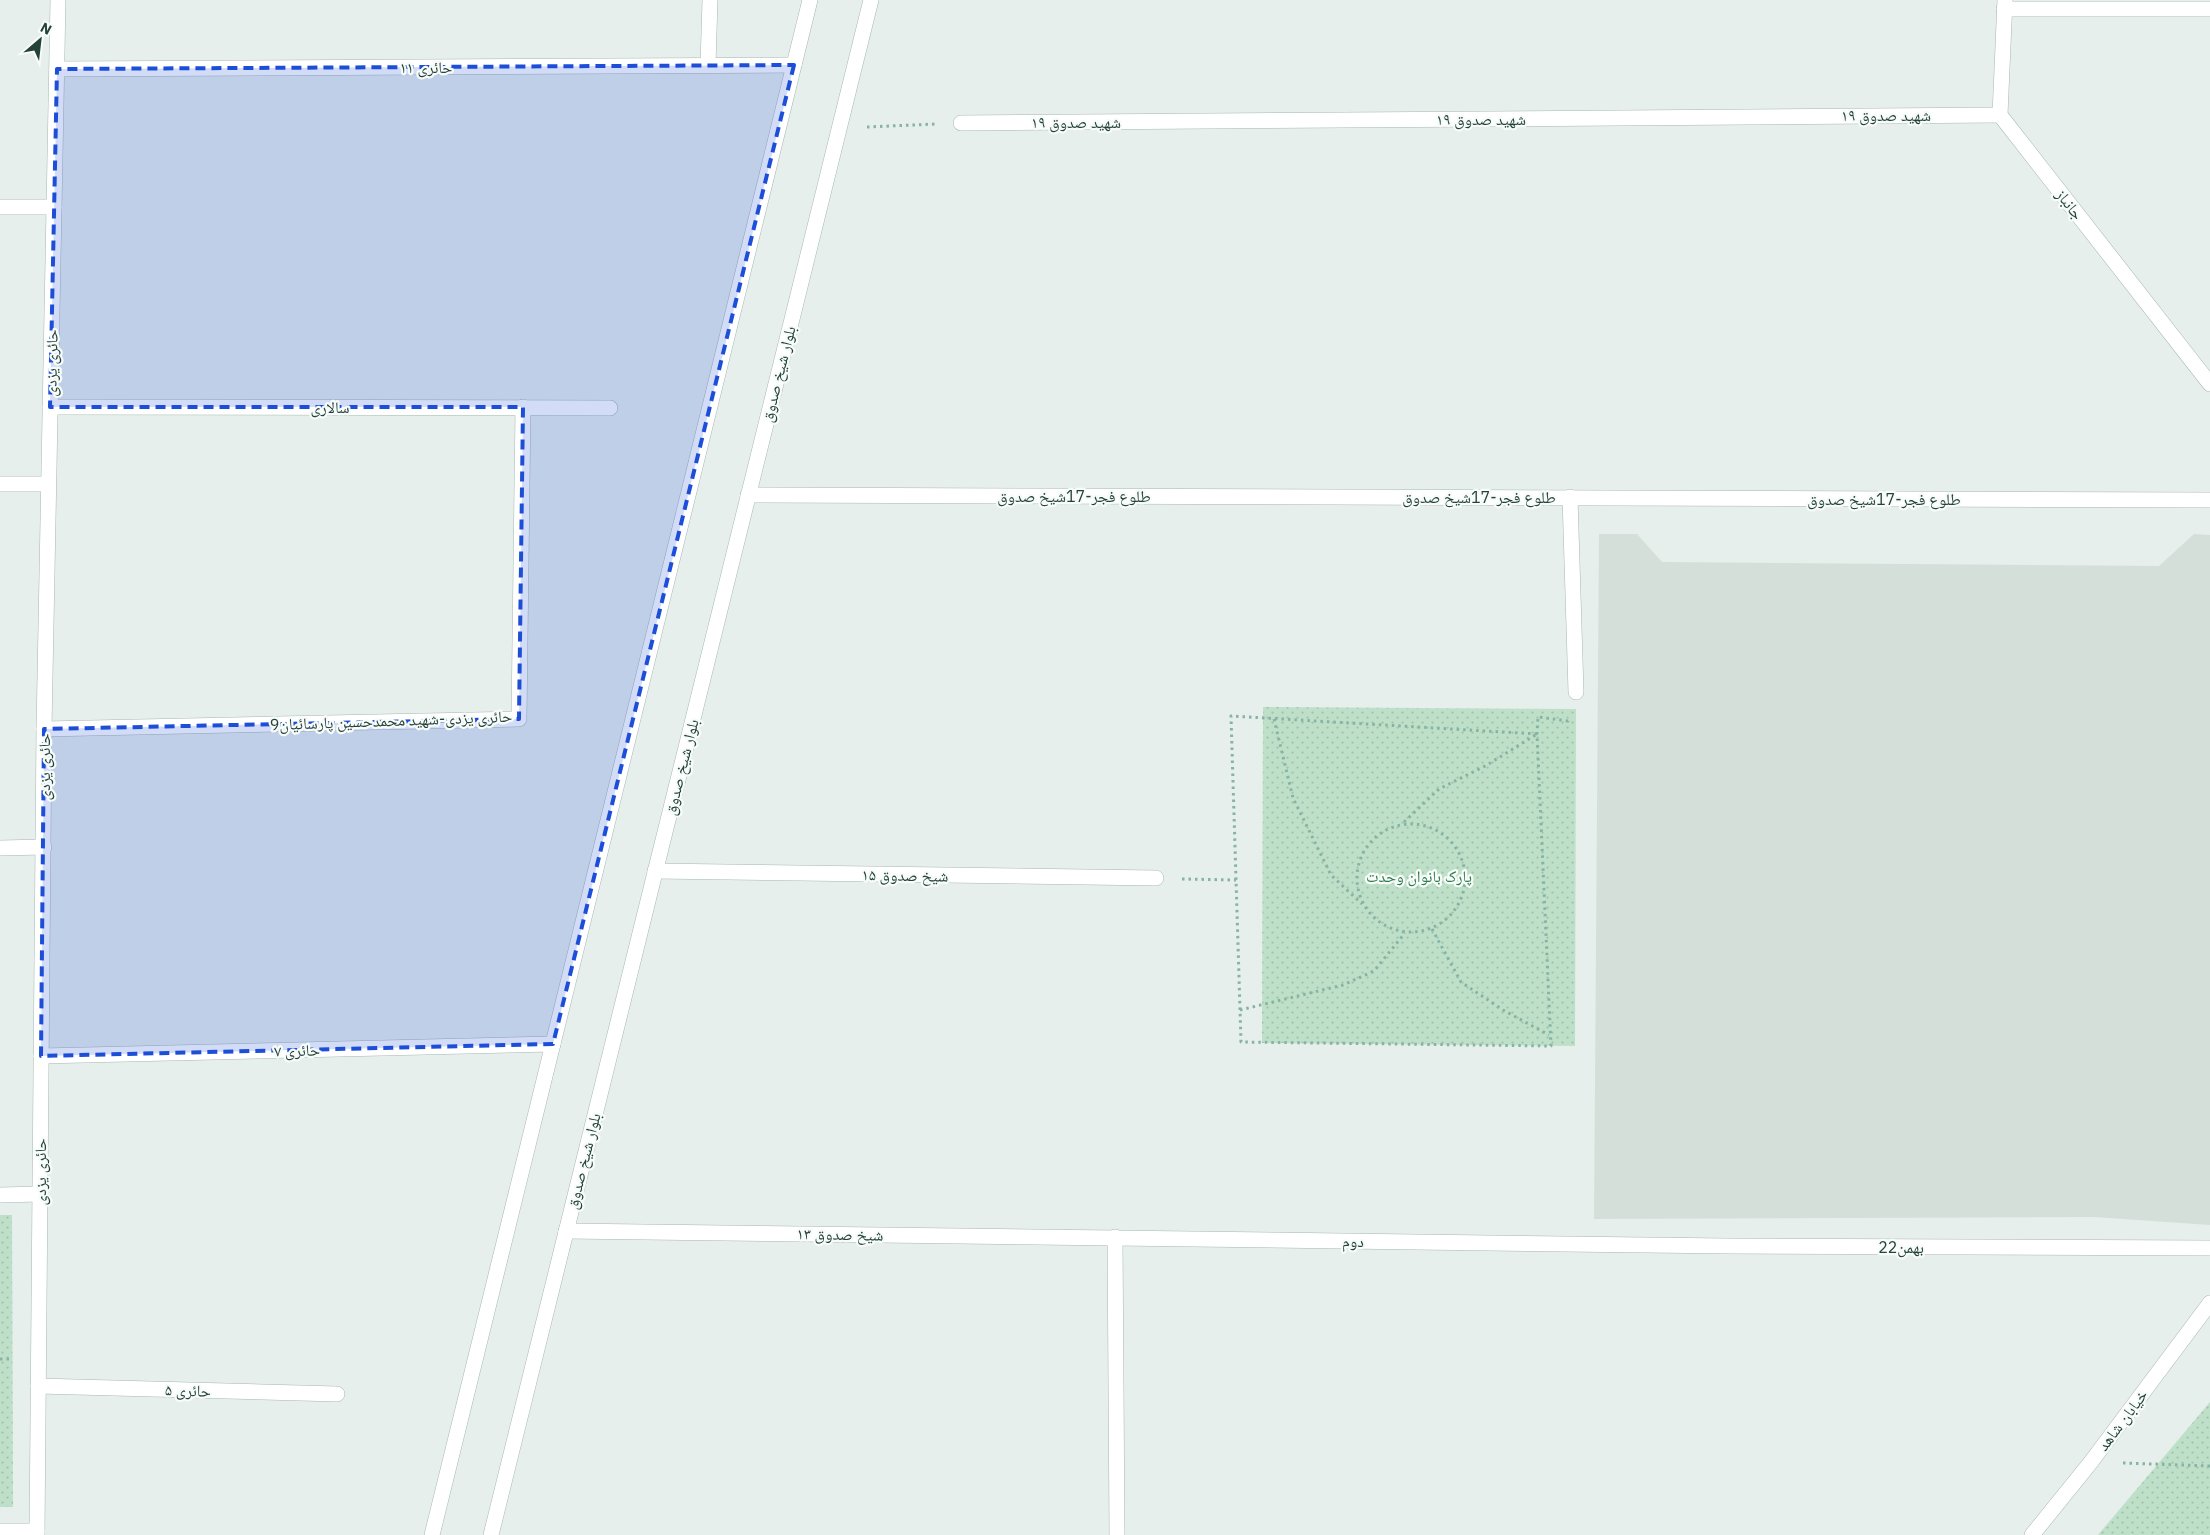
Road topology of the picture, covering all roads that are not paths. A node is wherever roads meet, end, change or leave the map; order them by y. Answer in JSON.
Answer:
{"nodes":[{"id":1,"x":58,"y":0,"type":"edge"},
{"id":2,"x":710,"y":0,"type":"edge"},
{"id":3,"x":810,"y":0,"type":"edge"},
{"id":4,"x":871,"y":0,"type":"edge"},
{"id":5,"x":2004,"y":4,"type":"edge"},
{"id":6,"x":2210,"y":9,"type":"edge"},
{"id":7,"x":708,"y":65,"type":"junction"},
{"id":8,"x":794,"y":65,"type":"junction"},
{"id":9,"x":57,"y":69,"type":"junction"},
{"id":10,"x":2000,"y":114,"type":"junction"},
{"id":11,"x":961,"y":123,"type":"road end"},
{"id":12,"x":0,"y":207,"type":"edge"},
{"id":13,"x":54,"y":207,"type":"junction"},
{"id":14,"x":2210,"y":384,"type":"edge"},
{"id":15,"x":50,"y":407,"type":"junction"},
{"id":16,"x":524,"y":407,"type":"junction"},
{"id":17,"x":610,"y":408,"type":"dead end"},
{"id":18,"x":0,"y":484,"type":"edge"},
{"id":19,"x":48,"y":484,"type":"junction"},
{"id":20,"x":748,"y":494,"type":"junction"},
{"id":21,"x":1570,"y":497,"type":"junction"},
{"id":22,"x":2210,"y":500,"type":"edge"},
{"id":23,"x":1576,"y":692,"type":"road end"},
{"id":24,"x":44,"y":729,"type":"junction"},
{"id":25,"x":44,"y":847,"type":"junction"},
{"id":26,"x":0,"y":848,"type":"edge"},
{"id":27,"x":655,"y":872,"type":"junction"},
{"id":28,"x":1156,"y":878,"type":"road end"},
{"id":29,"x":553,"y":1044,"type":"junction"},
{"id":30,"x":41,"y":1056,"type":"junction"},
{"id":31,"x":40,"y":1194,"type":"junction"},
{"id":32,"x":0,"y":1195,"type":"edge"},
{"id":33,"x":566,"y":1231,"type":"junction"},
{"id":34,"x":1115,"y":1237,"type":"junction"},
{"id":35,"x":1592,"y":1244,"type":"joint"},
{"id":36,"x":2210,"y":1248,"type":"edge"},
{"id":37,"x":2210,"y":1303,"type":"edge"},
{"id":38,"x":38,"y":1386,"type":"junction"},
{"id":39,"x":337,"y":1394,"type":"dead end"},
{"id":40,"x":0,"y":1531,"type":"edge"},
{"id":41,"x":37,"y":1533,"type":"edge"},
{"id":42,"x":432,"y":1535,"type":"edge"},
{"id":43,"x":491,"y":1535,"type":"edge"},
{"id":44,"x":1117,"y":1535,"type":"edge"},
{"id":45,"x":2032,"y":1535,"type":"edge"}],
"edges":[{"from":1,"to":9,"type":"street","name":"حائری یزدی"},
{"from":2,"to":7,"type":"street"},
{"from":3,"to":8,"type":"street"},
{"from":4,"to":20,"type":"street","name":"بلوار شیخ صدوق"},
{"from":5,"to":6,"type":"street"},
{"from":5,"to":10,"type":"street"},
{"from":7,"to":8,"type":"street","name":"حائری ۱۱"},
{"from":7,"to":9,"type":"street","name":"حائری ۱۱"},
{"from":8,"to":29,"type":"street"},
{"from":9,"to":13,"type":"street","name":"حائری یزدی"},
{"from":10,"to":11,"type":"street","name":"شهید صدوق ۱۹"},
{"from":10,"to":14,"type":"street","name":"جانباز"},
{"from":12,"to":13,"type":"street"},
{"from":13,"to":15,"type":"street","name":"حائری یزدی"},
{"from":15,"to":16,"type":"street","name":"سالاری"},
{"from":15,"to":19,"type":"street","name":"حائری یزدی"},
{"from":16,"to":17,"type":"street","name":"سالاری"},
{"from":16,"to":24,"type":"street","name":"9حائری یزدی-شهید محمدحسین پارسائیان"},
{"from":18,"to":19,"type":"street"},
{"from":19,"to":24,"type":"street","name":"حائری یزدی"},
{"from":20,"to":21,"type":"street","name":"طلوع فجر-17شیخ صدوق"},
{"from":20,"to":27,"type":"street","name":"بلوار شیخ صدوق"},
{"from":21,"to":22,"type":"street","name":"طلوع فجر-17شیخ صدوق"},
{"from":21,"to":23,"type":"street"},
{"from":24,"to":25,"type":"street","name":"حائری یزدی"},
{"from":25,"to":26,"type":"street"},
{"from":25,"to":30,"type":"street","name":"حائری یزدی"},
{"from":27,"to":28,"type":"street","name":"شیخ صدوق ۱۵"},
{"from":27,"to":33,"type":"street","name":"بلوار شیخ صدوق"},
{"from":29,"to":30,"type":"street","name":"حائری ۷"},
{"from":29,"to":42,"type":"street"},
{"from":30,"to":31,"type":"street","name":"حائری یزدی"},
{"from":31,"to":32,"type":"street"},
{"from":31,"to":38,"type":"street","name":"حائری یزدی"},
{"from":33,"to":34,"type":"street","name":"شیخ صدوق ۱۳"},
{"from":33,"to":43,"type":"street","name":"بلوار شیخ صدوق"},
{"from":34,"to":35,"type":"street","name":"دوم"},
{"from":34,"to":44,"type":"street"},
{"from":35,"to":36,"type":"street","name":"22بهمن"},
{"from":37,"to":45,"type":"street","name":"خیابان شاهد"},
{"from":38,"to":39,"type":"street","name":"حائری ۵"},
{"from":38,"to":41,"type":"street","name":"حائری یزدی"},
{"from":40,"to":41,"type":"street"}]}
